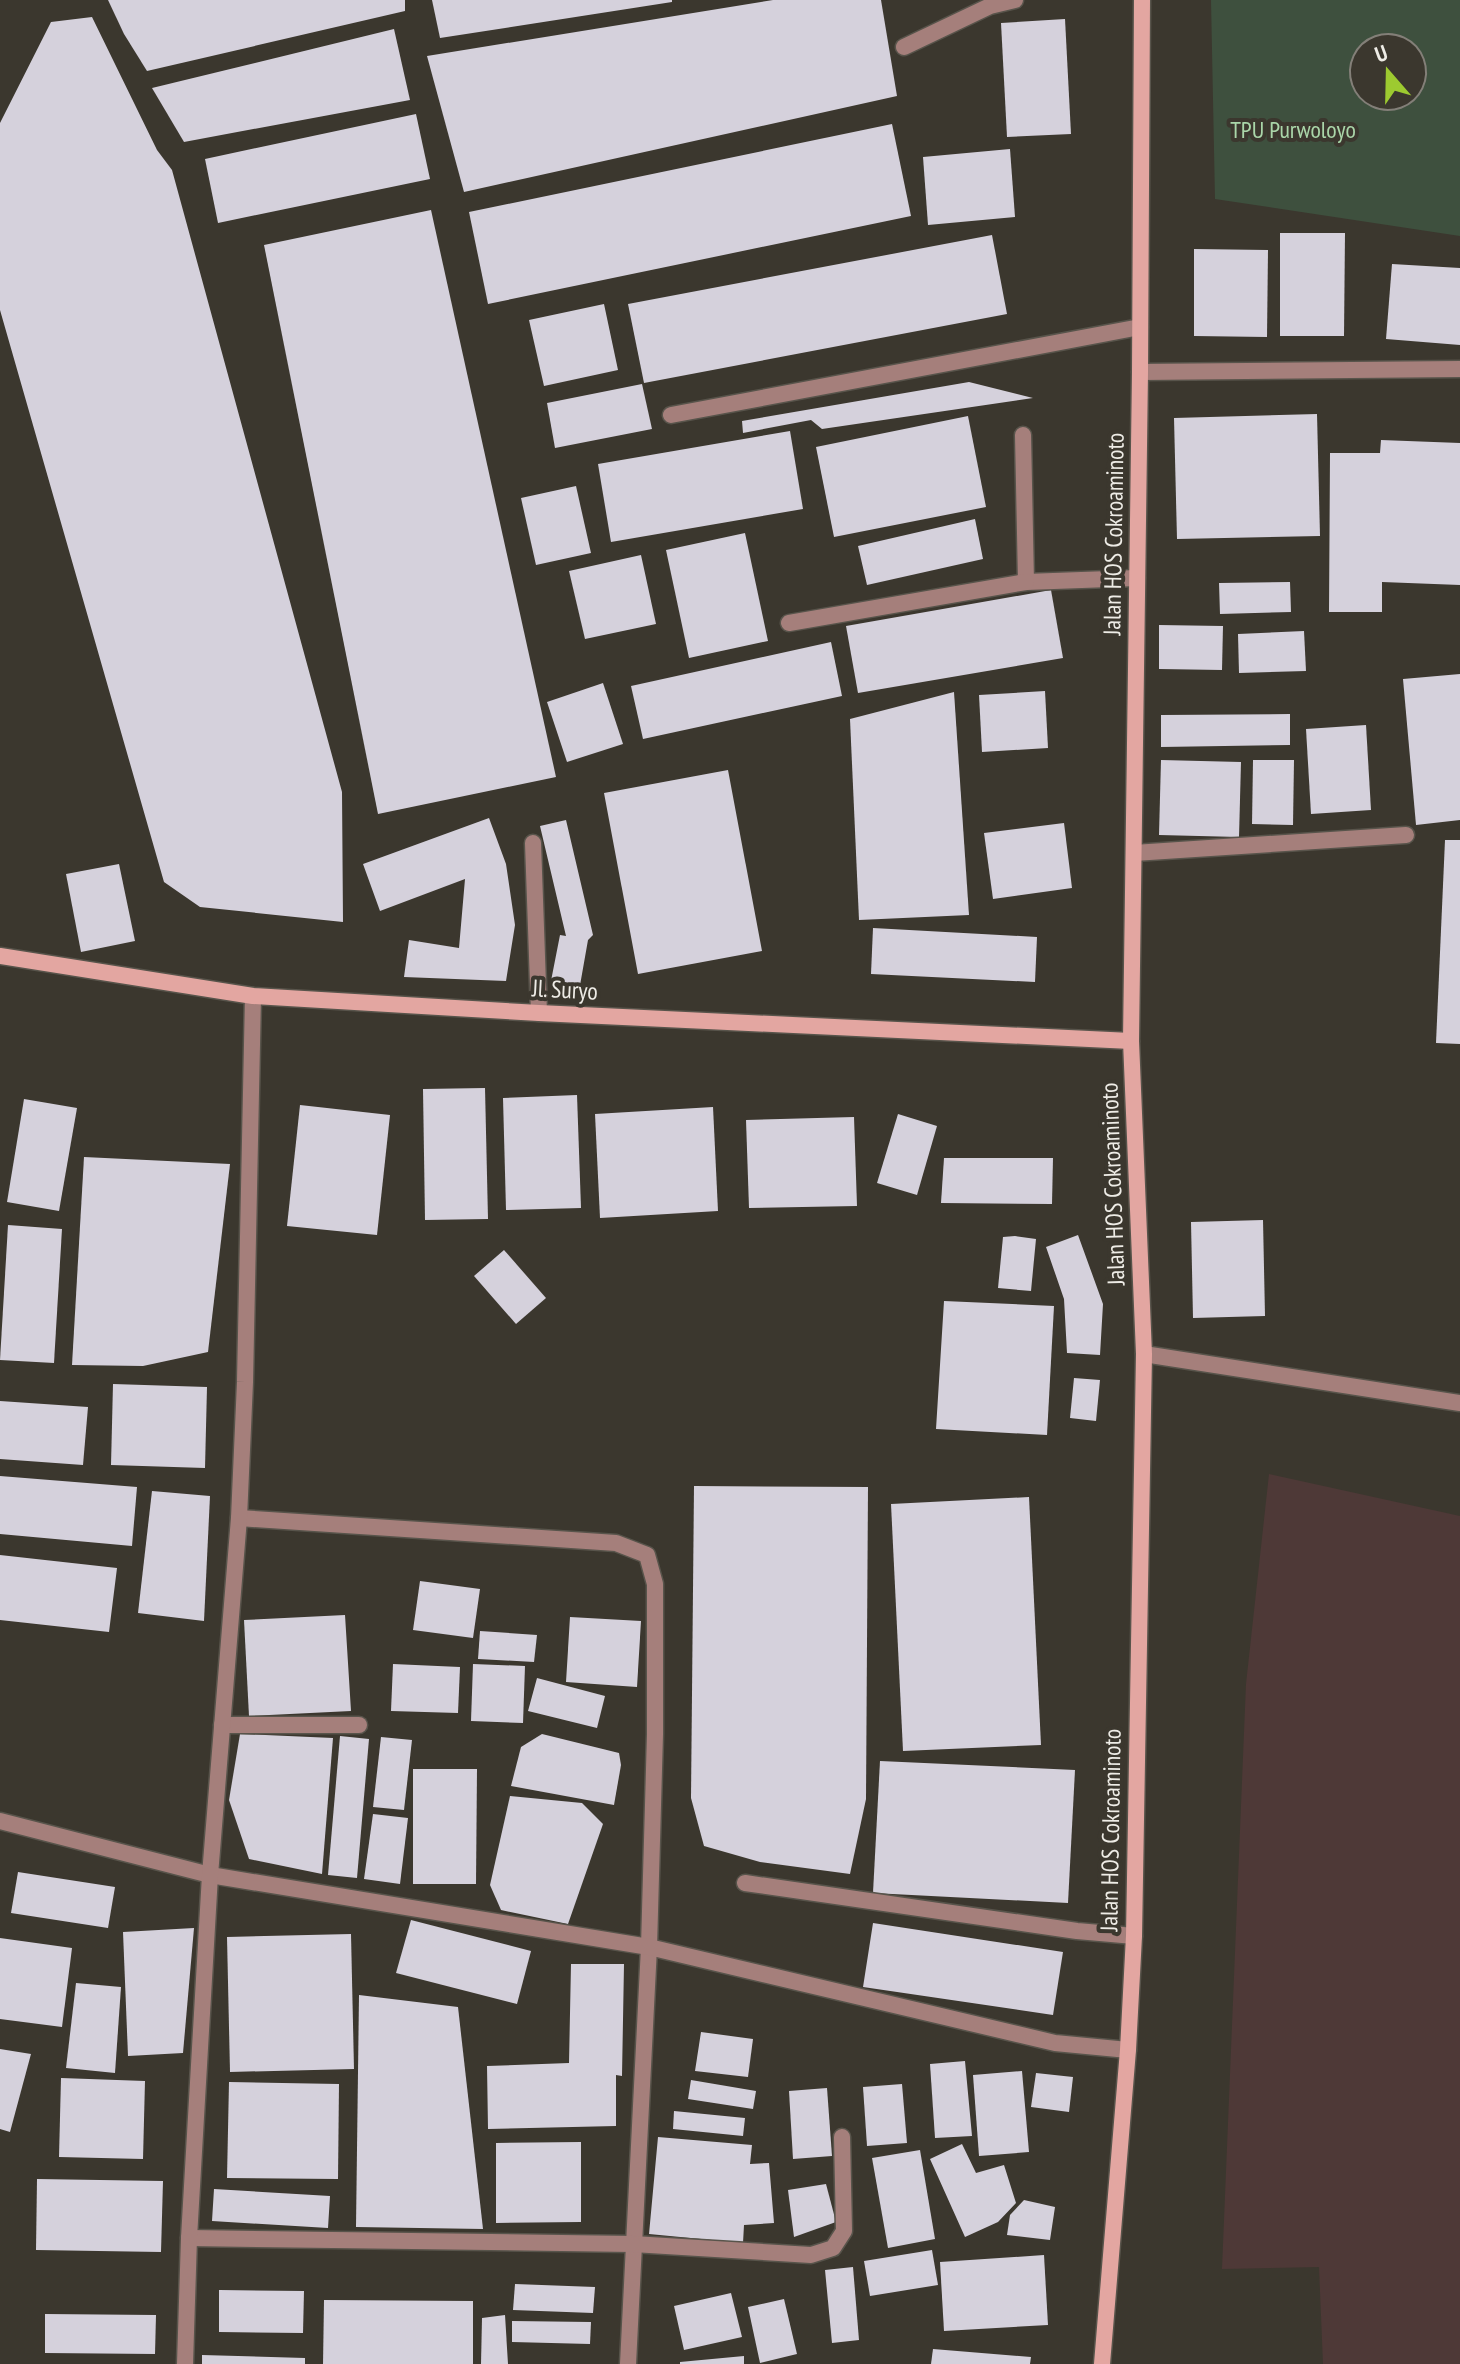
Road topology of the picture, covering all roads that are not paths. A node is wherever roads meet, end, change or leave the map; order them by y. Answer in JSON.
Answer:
{"nodes":[{"id":1,"x":1015,"y":0,"type":"edge"},
{"id":2,"x":1142,"y":0,"type":"edge"},
{"id":3,"x":904,"y":47,"type":"dead end"},
{"id":4,"x":1140,"y":327,"type":"junction"},
{"id":5,"x":1460,"y":369,"type":"edge"},
{"id":6,"x":1140,"y":372,"type":"junction"},
{"id":7,"x":671,"y":415,"type":"dead end"},
{"id":8,"x":1023,"y":435,"type":"dead end"},
{"id":9,"x":1137,"y":578,"type":"junction"},
{"id":10,"x":1026,"y":582,"type":"junction"},
{"id":11,"x":789,"y":623,"type":"dead end"},
{"id":12,"x":1406,"y":835,"type":"dead end"},
{"id":13,"x":533,"y":843,"type":"dead end"},
{"id":14,"x":1134,"y":853,"type":"junction"},
{"id":15,"x":0,"y":956,"type":"edge"},
{"id":16,"x":253,"y":996,"type":"junction"},
{"id":17,"x":539,"y":1013,"type":"junction"},
{"id":18,"x":1131,"y":1041,"type":"junction"},
{"id":19,"x":1144,"y":1354,"type":"junction"},
{"id":20,"x":1460,"y":1403,"type":"edge"},
{"id":21,"x":239,"y":1518,"type":"junction"},
{"id":22,"x":222,"y":1725,"type":"junction"},
{"id":23,"x":359,"y":1725,"type":"dead end"},
{"id":24,"x":0,"y":1821,"type":"edge"},
{"id":25,"x":210,"y":1875,"type":"junction"},
{"id":26,"x":745,"y":1883,"type":"dead end"},
{"id":27,"x":1134,"y":1936,"type":"junction"},
{"id":28,"x":649,"y":1947,"type":"junction"},
{"id":29,"x":1128,"y":2050,"type":"junction"},
{"id":30,"x":842,"y":2137,"type":"dead end"},
{"id":31,"x":189,"y":2238,"type":"junction"},
{"id":32,"x":633,"y":2244,"type":"junction"},
{"id":33,"x":185,"y":2364,"type":"edge"},
{"id":34,"x":628,"y":2364,"type":"edge"},
{"id":35,"x":1102,"y":2364,"type":"edge"}],
"edges":[{"from":1,"to":3,"type":"street"},
{"from":2,"to":4,"type":"main road","name":"Jalan HOS Cokroaminoto"},
{"from":4,"to":6,"type":"main road","name":"Jalan HOS Cokroaminoto"},
{"from":4,"to":7,"type":"street"},
{"from":5,"to":6,"type":"street"},
{"from":6,"to":9,"type":"main road","name":"Jalan HOS Cokroaminoto"},
{"from":8,"to":10,"type":"street"},
{"from":9,"to":10,"type":"street"},
{"from":9,"to":14,"type":"main road","name":"Jalan HOS Cokroaminoto"},
{"from":10,"to":11,"type":"street"},
{"from":12,"to":14,"type":"street"},
{"from":13,"to":17,"type":"street"},
{"from":14,"to":18,"type":"main road","name":"Jalan HOS Cokroaminoto"},
{"from":15,"to":16,"type":"main road","name":"Jl. Suryo"},
{"from":16,"to":17,"type":"main road","name":"Jl. Suryo"},
{"from":16,"to":21,"type":"street"},
{"from":17,"to":18,"type":"main road","name":"Jl. Suryo"},
{"from":18,"to":19,"type":"main road","name":"Jalan HOS Cokroaminoto"},
{"from":19,"to":20,"type":"street"},
{"from":19,"to":27,"type":"main road","name":"Jalan HOS Cokroaminoto"},
{"from":21,"to":22,"type":"street"},
{"from":21,"to":28,"type":"street"},
{"from":22,"to":23,"type":"street"},
{"from":22,"to":25,"type":"street"},
{"from":24,"to":25,"type":"street"},
{"from":25,"to":28,"type":"street"},
{"from":25,"to":31,"type":"street"},
{"from":26,"to":27,"type":"street"},
{"from":27,"to":29,"type":"main road","name":"Jalan HOS Cokroaminoto"},
{"from":28,"to":29,"type":"street"},
{"from":28,"to":32,"type":"street"},
{"from":29,"to":35,"type":"main road","name":"Jalan HOS Cokroaminoto"},
{"from":30,"to":32,"type":"street"},
{"from":31,"to":32,"type":"street"},
{"from":31,"to":33,"type":"street"},
{"from":32,"to":34,"type":"street"}]}
